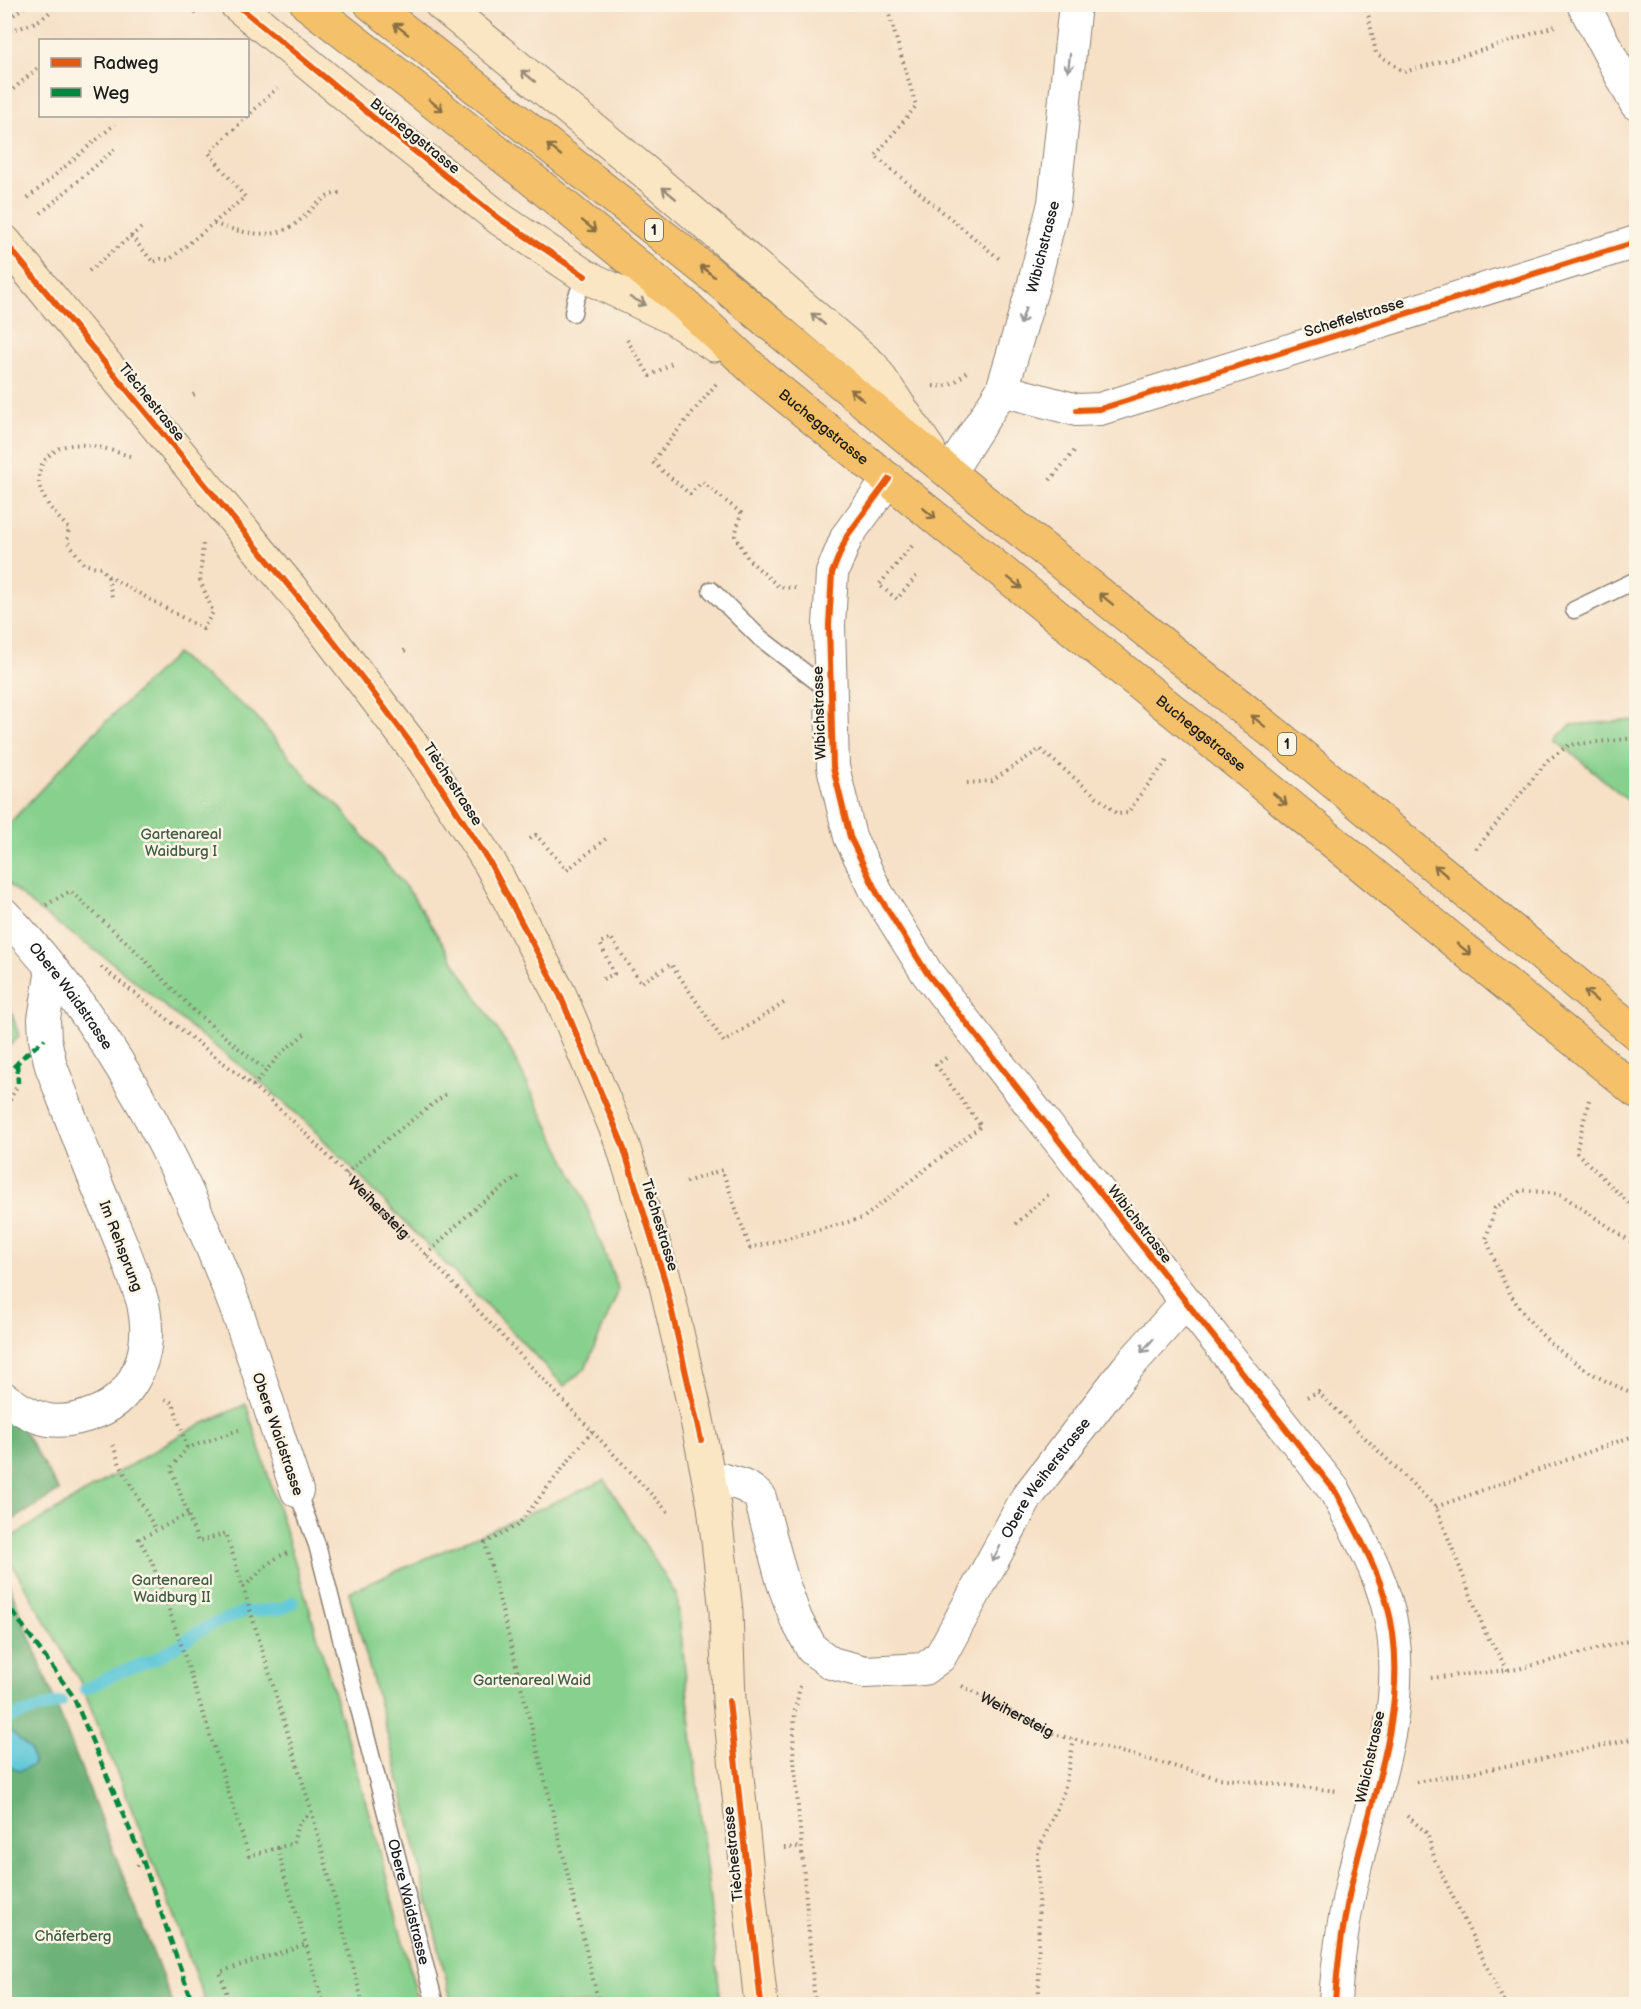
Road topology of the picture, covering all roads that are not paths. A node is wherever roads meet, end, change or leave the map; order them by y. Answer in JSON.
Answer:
{"nodes":[{"id":1,"x":236,"y":4,"type":"edge"},
{"id":2,"x":307,"y":4,"type":"edge"},
{"id":3,"x":371,"y":4,"type":"edge"},
{"id":4,"x":441,"y":4,"type":"edge"},
{"id":5,"x":1075,"y":4,"type":"edge"},
{"id":6,"x":1583,"y":4,"type":"edge"},
{"id":7,"x":1636,"y":104,"type":"edge"},
{"id":8,"x":4,"y":241,"type":"edge"},
{"id":9,"x":1636,"y":242,"type":"edge"},
{"id":10,"x":585,"y":276,"type":"junction"},
{"id":11,"x":573,"y":313,"type":"dead end"},
{"id":12,"x":1006,"y":376,"type":"junction"},
{"id":13,"x":762,"y":377,"type":"junction"},
{"id":14,"x":942,"y":466,"type":"junction"},
{"id":15,"x":889,"y":479,"type":"junction"},
{"id":16,"x":1636,"y":580,"type":"edge"},
{"id":17,"x":711,"y":590,"type":"dead end"},
{"id":18,"x":1574,"y":610,"type":"dead end"},
{"id":19,"x":829,"y":690,"type":"junction"},
{"id":20,"x":14,"y":924,"type":"edge"},
{"id":21,"x":52,"y":969,"type":"junction"},
{"id":22,"x":1636,"y":1033,"type":"edge"},
{"id":23,"x":1636,"y":1091,"type":"edge"},
{"id":24,"x":1186,"y":1302,"type":"junction"},
{"id":25,"x":4,"y":1398,"type":"edge"},
{"id":26,"x":708,"y":1476,"type":"junction"},
{"id":27,"x":297,"y":1491,"type":"joint"},
{"id":28,"x":435,"y":2004,"type":"edge"},
{"id":29,"x":761,"y":2004,"type":"edge"},
{"id":30,"x":1335,"y":2004,"type":"edge"}],
"edges":[{"from":1,"to":10,"type":"street","name":"Bucheggstrasse"},
{"from":2,"to":13,"type":"main road","name":"Bucheggstrasse","one_way":true},
{"from":14,"to":3,"type":"main road","number":"1","one_way":true},
{"from":14,"to":4,"type":"street","one_way":true},
{"from":5,"to":12,"type":"street","name":"Wibichstrasse","one_way":true},
{"from":6,"to":7,"type":"street"},
{"from":8,"to":26,"type":"street","name":"Tièchestrasse"},
{"from":9,"to":12,"type":"street","name":"Scheffelstrasse"},
{"from":10,"to":11,"type":"lane"},
{"from":10,"to":13,"type":"street","name":"Bucheggstrasse","one_way":true},
{"from":12,"to":14,"type":"street","name":"Wibichstrasse"},
{"from":13,"to":15,"type":"main road","name":"Bucheggstrasse"},
{"from":22,"to":14,"type":"main road","number":"1","one_way":true},
{"from":15,"to":19,"type":"street","name":"Wibichstrasse"},
{"from":15,"to":23,"type":"main road","name":"Bucheggstrasse","one_way":true},
{"from":16,"to":18,"type":"lane"},
{"from":17,"to":19,"type":"lane"},
{"from":19,"to":24,"type":"street","name":"Wibichstrasse"},
{"from":20,"to":21,"type":"street","name":"Obere Waidstrasse"},
{"from":21,"to":25,"type":"street","name":"Im Rehsprung"},
{"from":21,"to":27,"type":"street","name":"Obere Waidstrasse"},
{"from":24,"to":26,"type":"street","name":"Obere Weiherstrasse","one_way":true},
{"from":24,"to":30,"type":"street","name":"Wibichstrasse"},
{"from":26,"to":29,"type":"street","name":"Tièchestrasse"},
{"from":27,"to":28,"type":"lane","name":"Obere Waidstrasse"}]}
